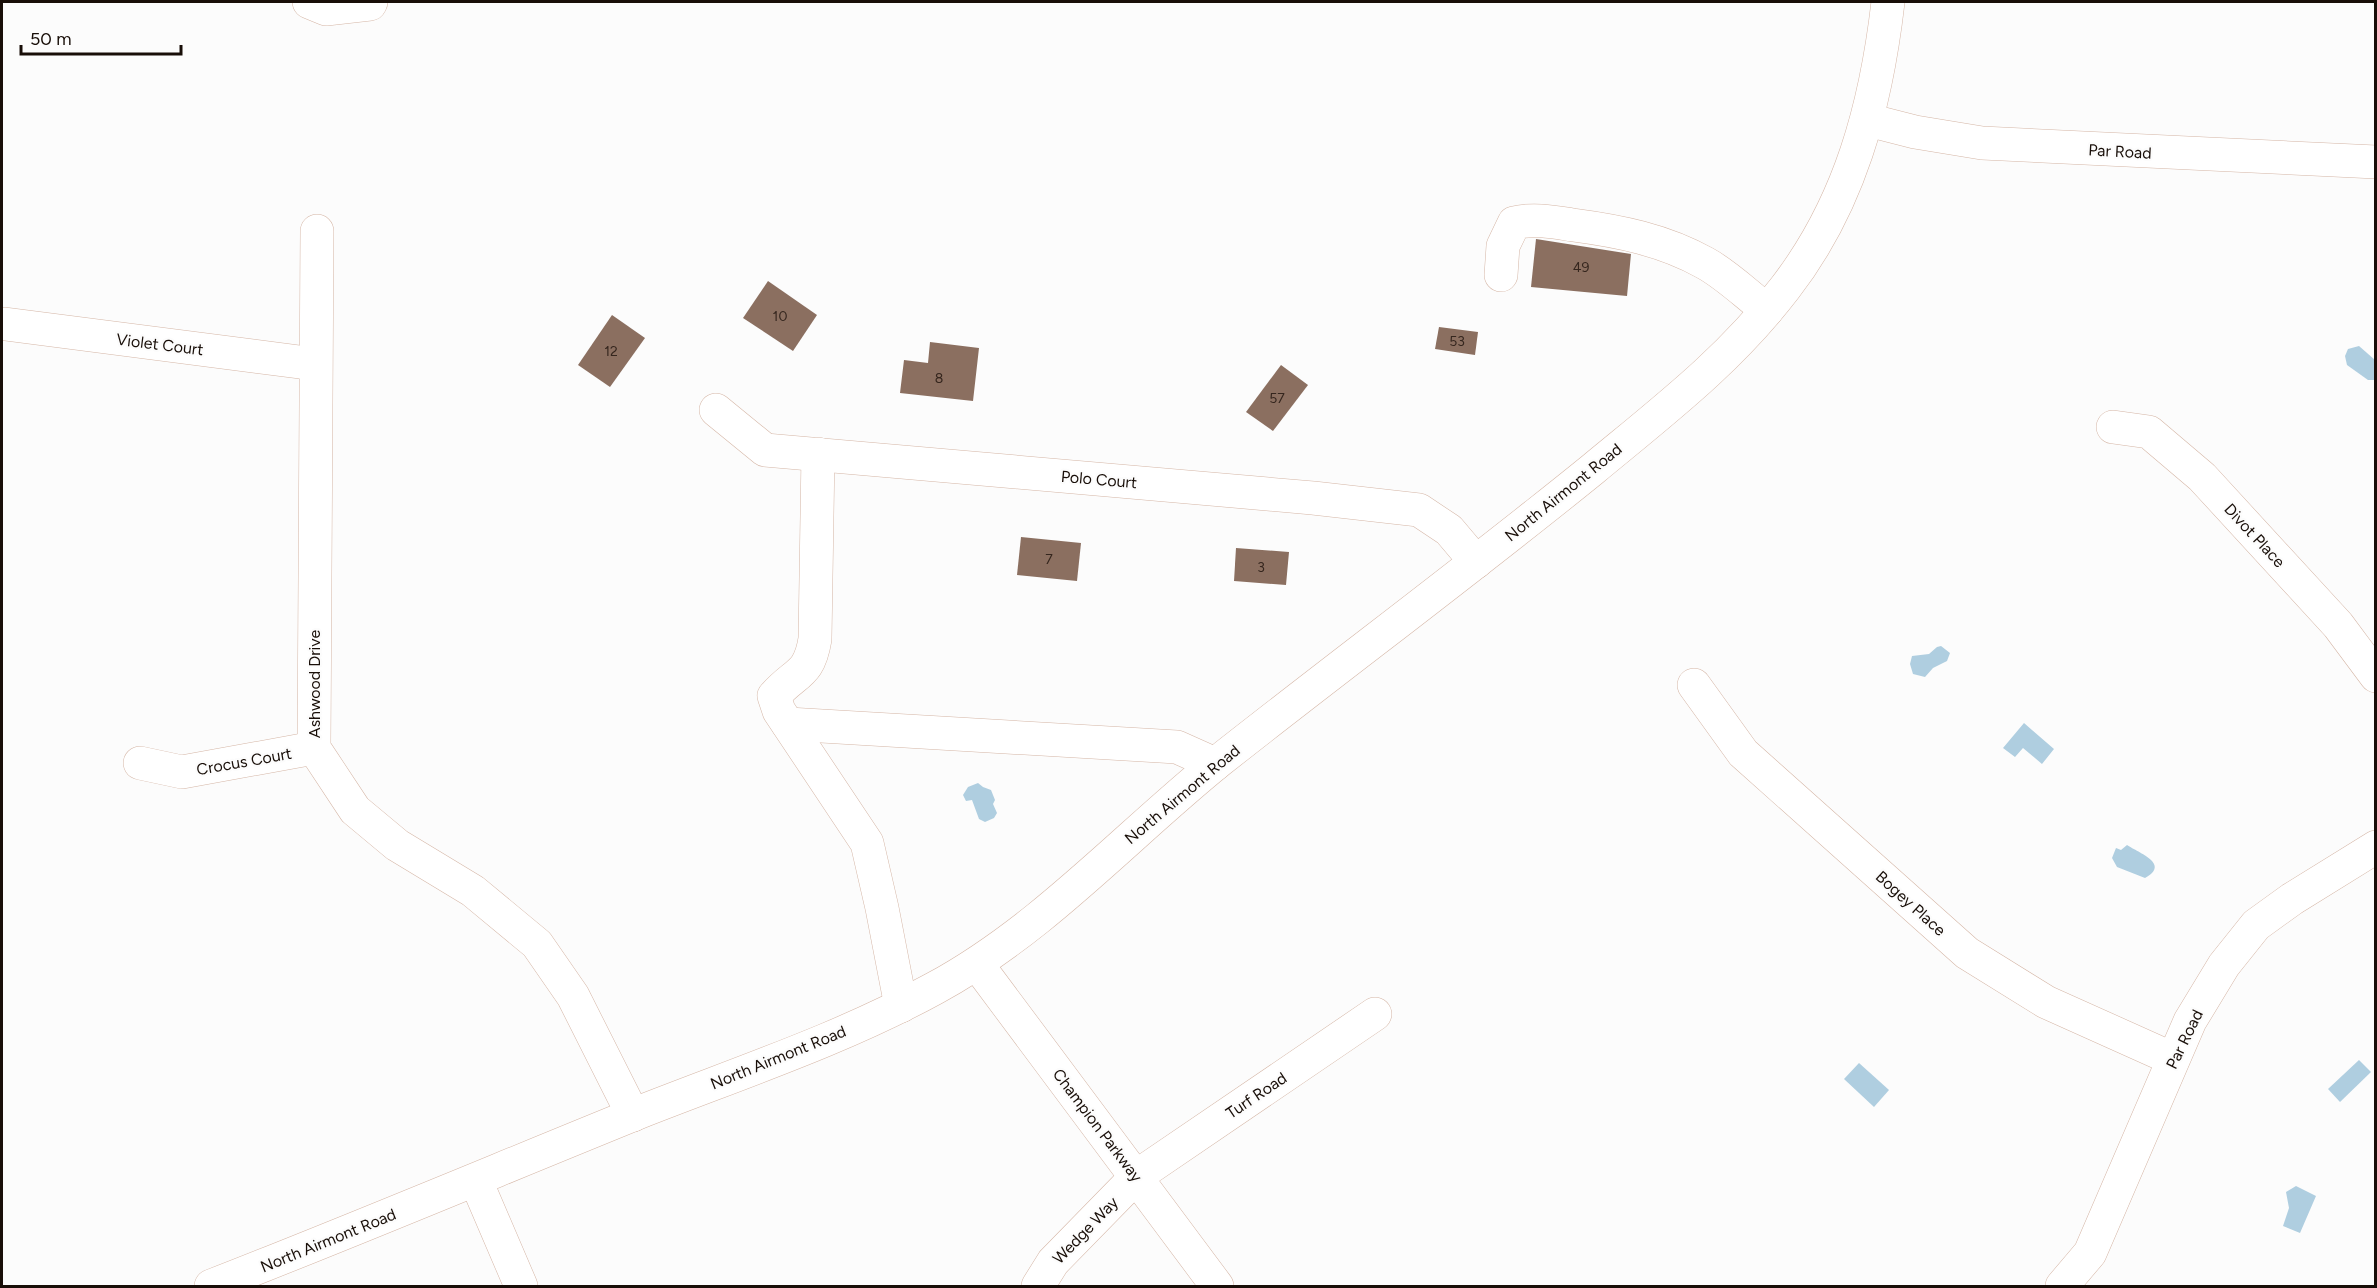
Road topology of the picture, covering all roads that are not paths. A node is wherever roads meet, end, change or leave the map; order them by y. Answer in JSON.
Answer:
{"nodes":[{"id":1,"x":309,"y":2,"type":"edge"},
{"id":2,"x":371,"y":2,"type":"edge"},
{"id":3,"x":1888,"y":2,"type":"edge"},
{"id":4,"x":1868,"y":120,"type":"junction"},
{"id":5,"x":2376,"y":162,"type":"edge"},
{"id":6,"x":316,"y":231,"type":"dead end"},
{"id":7,"x":1501,"y":275,"type":"dead end"},
{"id":8,"x":1767,"y":310,"type":"junction"},
{"id":9,"x":5,"y":324,"type":"dead end"},
{"id":10,"x":315,"y":364,"type":"junction"},
{"id":11,"x":716,"y":410,"type":"dead end"},
{"id":12,"x":2113,"y":427,"type":"dead end"},
{"id":13,"x":818,"y":454,"type":"junction"},
{"id":14,"x":1476,"y":562,"type":"junction"},
{"id":15,"x":2376,"y":676,"type":"edge"},
{"id":16,"x":1694,"y":685,"type":"dead end"},
{"id":17,"x":788,"y":724,"type":"junction"},
{"id":18,"x":314,"y":748,"type":"junction"},
{"id":19,"x":140,"y":763,"type":"dead end"},
{"id":20,"x":1215,"y":764,"type":"junction"},
{"id":21,"x":2376,"y":847,"type":"edge"},
{"id":22,"x":976,"y":964,"type":"junction"},
{"id":23,"x":901,"y":1006,"type":"junction"},
{"id":24,"x":1375,"y":1014,"type":"dead end"},
{"id":25,"x":2173,"y":1059,"type":"junction"},
{"id":26,"x":633,"y":1115,"type":"junction"},
{"id":27,"x":1137,"y":1176,"type":"junction"},
{"id":28,"x":476,"y":1181,"type":"junction"},
{"id":29,"x":211,"y":1287,"type":"edge"},
{"id":30,"x":521,"y":1287,"type":"edge"},
{"id":31,"x":1038,"y":1287,"type":"edge"},
{"id":32,"x":1217,"y":1287,"type":"edge"},
{"id":33,"x":2062,"y":1287,"type":"edge"}],
"edges":[{"from":1,"to":2,"type":"street"},
{"from":3,"to":4,"type":"street","name":"North Airmont Road"},
{"from":4,"to":5,"type":"street","name":"Par Road"},
{"from":4,"to":8,"type":"street","name":"North Airmont Road"},
{"from":6,"to":10,"type":"street","name":"Ashwood Drive"},
{"from":7,"to":8,"type":"street"},
{"from":8,"to":14,"type":"street","name":"North Airmont Road"},
{"from":9,"to":10,"type":"street","name":"Violet Court"},
{"from":10,"to":18,"type":"street","name":"Ashwood Drive"},
{"from":11,"to":13,"type":"street","name":"Polo Court"},
{"from":12,"to":15,"type":"street","name":"Divot Place"},
{"from":13,"to":14,"type":"street","name":"Polo Court"},
{"from":13,"to":17,"type":"street"},
{"from":14,"to":20,"type":"street","name":"North Airmont Road"},
{"from":16,"to":25,"type":"street","name":"Bogey Place"},
{"from":17,"to":20,"type":"street"},
{"from":17,"to":23,"type":"street"},
{"from":18,"to":19,"type":"street","name":"Crocus Court"},
{"from":18,"to":26,"type":"street","name":"Ashwood Drive"},
{"from":20,"to":22,"type":"street","name":"North Airmont Road"},
{"from":21,"to":25,"type":"street","name":"Par Road"},
{"from":22,"to":23,"type":"street","name":"North Airmont Road"},
{"from":22,"to":27,"type":"street","name":"Champion Parkway"},
{"from":23,"to":26,"type":"street","name":"North Airmont Road"},
{"from":24,"to":27,"type":"street","name":"Turf Road"},
{"from":25,"to":33,"type":"street","name":"Par Road"},
{"from":26,"to":28,"type":"street","name":"North Airmont Road"},
{"from":27,"to":31,"type":"street","name":"Wedge Way"},
{"from":27,"to":32,"type":"street","name":"Champion Parkway"},
{"from":28,"to":29,"type":"street","name":"North Airmont Road"},
{"from":28,"to":30,"type":"street"}]}
